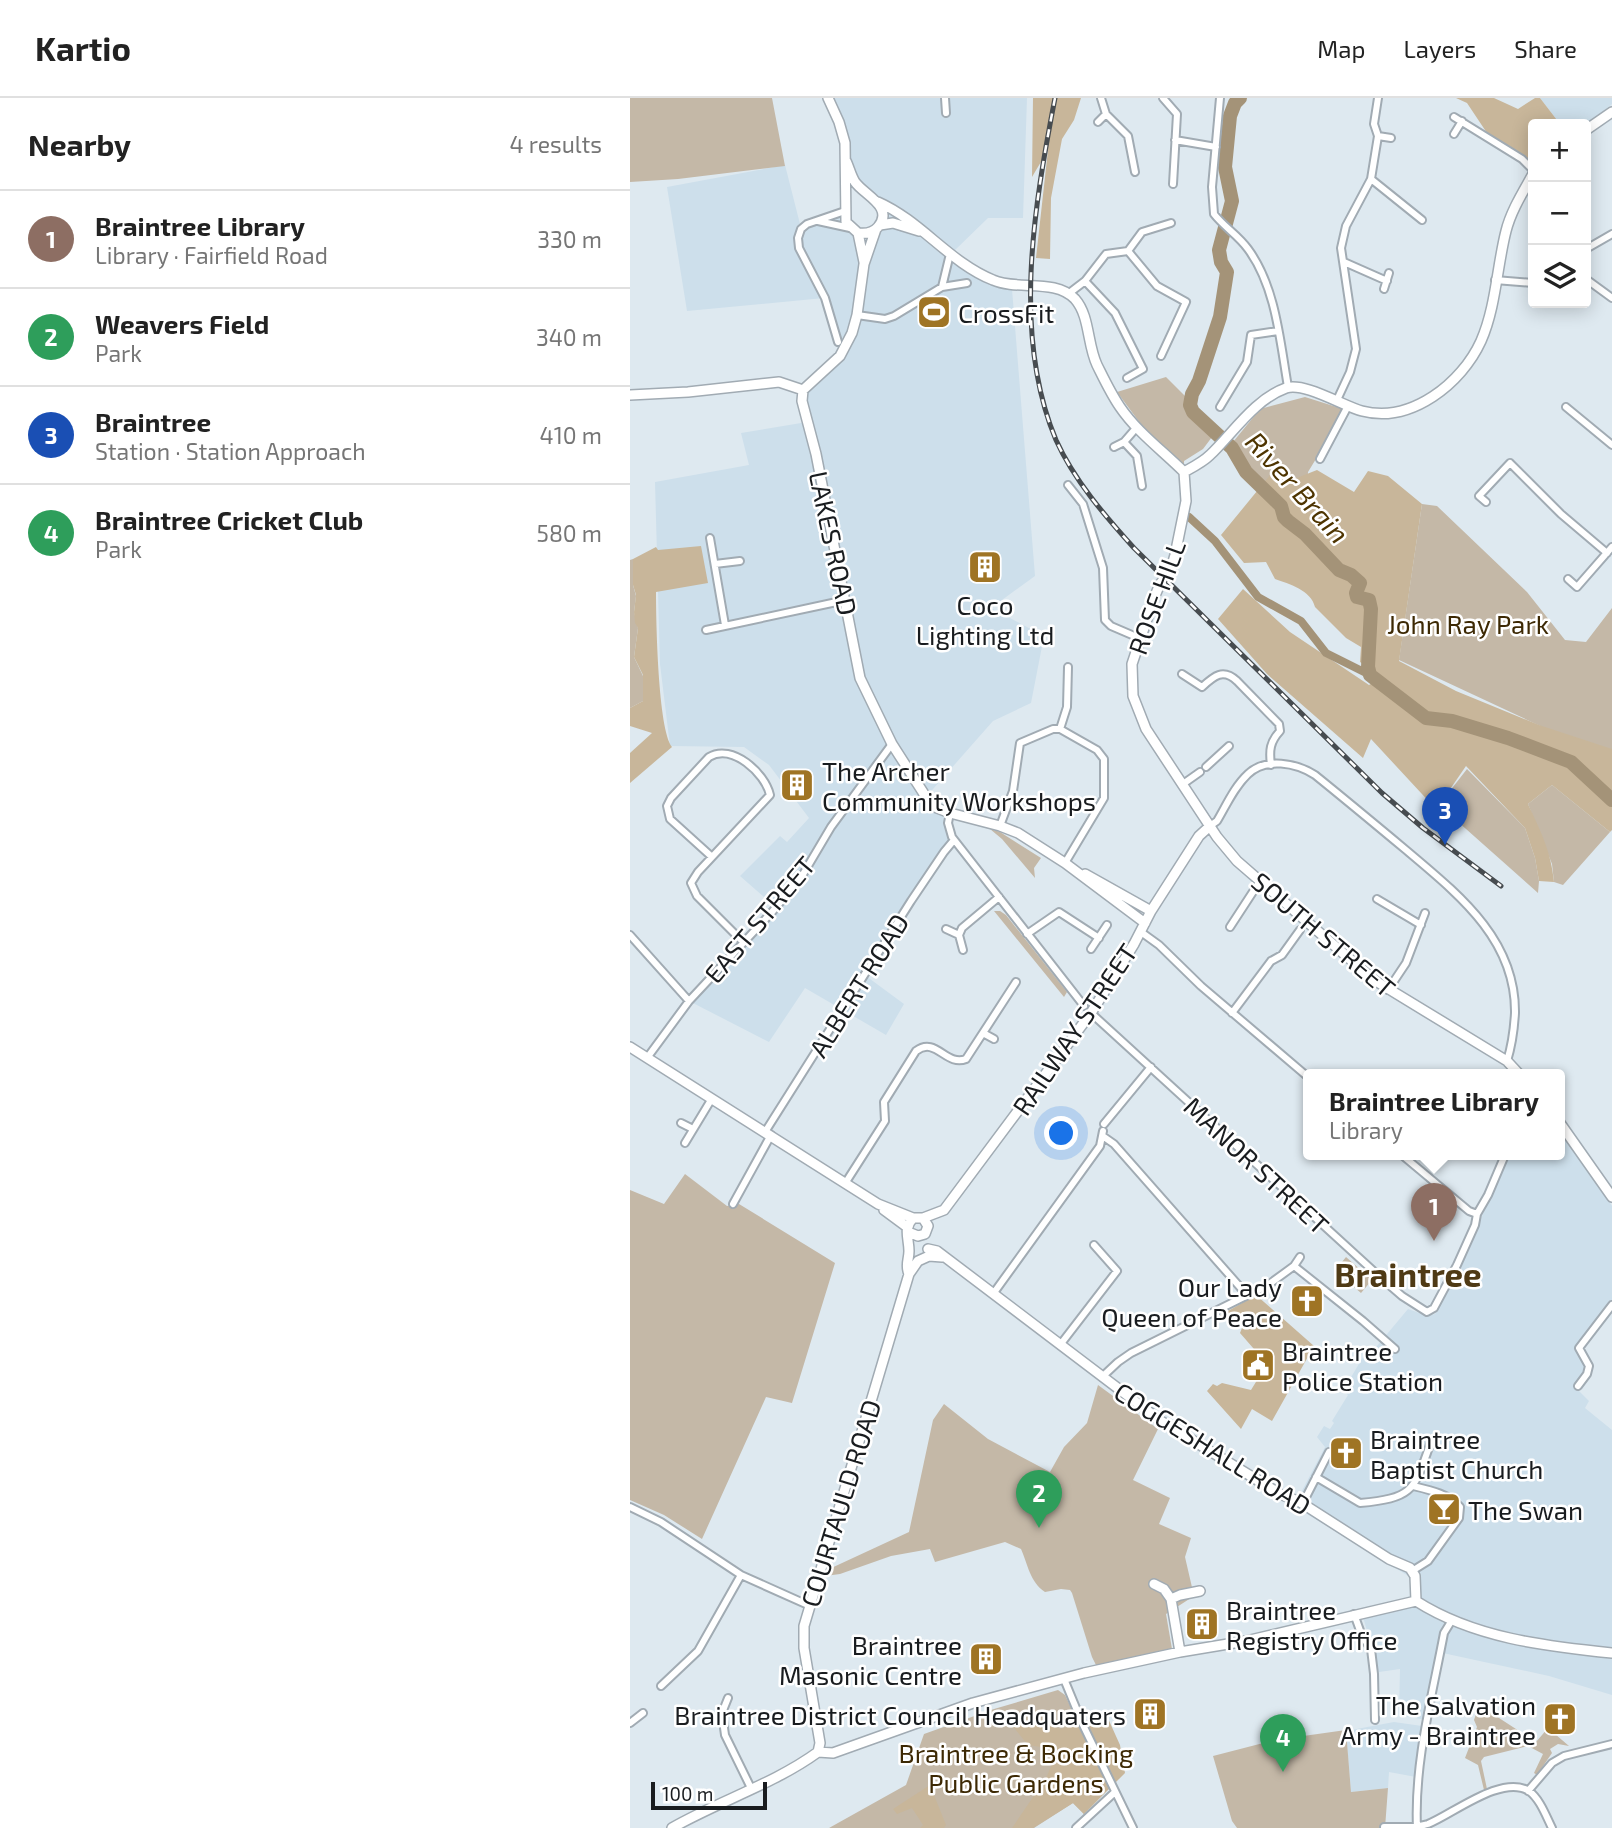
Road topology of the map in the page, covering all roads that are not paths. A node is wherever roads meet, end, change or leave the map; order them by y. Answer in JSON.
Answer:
{"nodes":[{"id":1,"x":828,"y":98,"type":"edge"},
{"id":2,"x":945,"y":98,"type":"edge"},
{"id":3,"x":1101,"y":98,"type":"edge"},
{"id":4,"x":1163,"y":98,"type":"edge"},
{"id":5,"x":1220,"y":98,"type":"edge"},
{"id":6,"x":1378,"y":98,"type":"edge"},
{"id":7,"x":1612,"y":112,"type":"edge"},
{"id":8,"x":946,"y":113,"type":"dead end"},
{"id":9,"x":1107,"y":114,"type":"junction"},
{"id":10,"x":1454,"y":117,"type":"dead end"},
{"id":11,"x":1462,"y":121,"type":"junction"},
{"id":12,"x":1098,"y":122,"type":"dead end"},
{"id":13,"x":1591,"y":127,"type":"edge"},
{"id":14,"x":1454,"y":134,"type":"dead end"},
{"id":15,"x":1378,"y":136,"type":"junction"},
{"id":16,"x":1391,"y":138,"type":"dead end"},
{"id":17,"x":1175,"y":140,"type":"junction"},
{"id":18,"x":1216,"y":146,"type":"junction"},
{"id":19,"x":846,"y":160,"type":"junction"},
{"id":20,"x":1528,"y":166,"type":"edge"},
{"id":21,"x":1135,"y":172,"type":"dead end"},
{"id":22,"x":1371,"y":179,"type":"junction"},
{"id":23,"x":1528,"y":181,"type":"edge"},
{"id":24,"x":1172,"y":184,"type":"dead end"},
{"id":25,"x":874,"y":199,"type":"junction"},
{"id":26,"x":846,"y":208,"type":"junction"},
{"id":27,"x":817,"y":220,"type":"junction"},
{"id":28,"x":1422,"y":220,"type":"dead end"},
{"id":29,"x":1171,"y":223,"type":"dead end"},
{"id":30,"x":878,"y":227,"type":"junction"},
{"id":31,"x":854,"y":231,"type":"junction"},
{"id":32,"x":928,"y":234,"type":"junction"},
{"id":33,"x":1612,"y":234,"type":"edge"},
{"id":34,"x":1591,"y":246,"type":"edge"},
{"id":35,"x":1128,"y":251,"type":"junction"},
{"id":36,"x":949,"y":258,"type":"dead end"},
{"id":37,"x":1344,"y":262,"type":"junction"},
{"id":38,"x":864,"y":264,"type":"junction"},
{"id":39,"x":1495,"y":280,"type":"junction"},
{"id":40,"x":1085,"y":281,"type":"junction"},
{"id":41,"x":967,"y":283,"type":"dead end"},
{"id":42,"x":1528,"y":283,"type":"edge"},
{"id":43,"x":1591,"y":283,"type":"edge"},
{"id":44,"x":942,"y":287,"type":"junction"},
{"id":45,"x":1384,"y":289,"type":"dead end"},
{"id":46,"x":1068,"y":294,"type":"junction"},
{"id":47,"x":1612,"y":298,"type":"edge"},
{"id":48,"x":857,"y":315,"type":"junction"},
{"id":49,"x":1279,"y":331,"type":"junction"},
{"id":50,"x":838,"y":342,"type":"dead end"},
{"id":51,"x":1161,"y":356,"type":"dead end"},
{"id":52,"x":1127,"y":378,"type":"dead end"},
{"id":53,"x":1288,"y":387,"type":"junction"},
{"id":54,"x":803,"y":390,"type":"junction"},
{"id":55,"x":630,"y":395,"type":"edge"},
{"id":56,"x":1337,"y":400,"type":"junction"},
{"id":57,"x":1348,"y":406,"type":"junction"},
{"id":58,"x":1220,"y":407,"type":"dead end"},
{"id":59,"x":1566,"y":407,"type":"dead end"},
{"id":60,"x":1137,"y":426,"type":"junction"},
{"id":61,"x":1124,"y":442,"type":"junction"},
{"id":62,"x":1612,"y":445,"type":"edge"},
{"id":63,"x":1114,"y":447,"type":"dead end"},
{"id":64,"x":1320,"y":459,"type":"dead end"},
{"id":65,"x":1184,"y":472,"type":"junction"},
{"id":66,"x":1068,"y":485,"type":"dead end"},
{"id":67,"x":1142,"y":486,"type":"dead end"},
{"id":68,"x":1486,"y":502,"type":"dead end"},
{"id":69,"x":710,"y":538,"type":"dead end"},
{"id":70,"x":1609,"y":550,"type":"edge"},
{"id":71,"x":740,"y":561,"type":"dead end"},
{"id":72,"x":715,"y":564,"type":"junction"},
{"id":73,"x":1568,"y":579,"type":"dead end"},
{"id":74,"x":846,"y":600,"type":"junction"},
{"id":75,"x":725,"y":625,"type":"junction"},
{"id":76,"x":706,"y":631,"type":"dead end"},
{"id":77,"x":1139,"y":638,"type":"junction"},
{"id":78,"x":1068,"y":667,"type":"dead end"},
{"id":79,"x":1182,"y":674,"type":"dead end"},
{"id":80,"x":1060,"y":729,"type":"junction"},
{"id":81,"x":892,"y":744,"type":"junction"},
{"id":82,"x":1229,"y":746,"type":"dead end"},
{"id":83,"x":1271,"y":765,"type":"junction"},
{"id":84,"x":1183,"y":784,"type":"junction"},
{"id":85,"x":950,"y":813,"type":"junction"},
{"id":86,"x":1000,"y":826,"type":"junction"},
{"id":87,"x":1210,"y":826,"type":"junction"},
{"id":88,"x":954,"y":841,"type":"junction"},
{"id":89,"x":712,"y":857,"type":"junction"},
{"id":90,"x":1065,"y":863,"type":"junction"},
{"id":91,"x":1077,"y":872,"type":"junction"},
{"id":92,"x":1260,"y":881,"type":"junction"},
{"id":93,"x":999,"y":897,"type":"junction"},
{"id":94,"x":1377,"y":899,"type":"dead end"},
{"id":95,"x":1151,"y":911,"type":"junction"},
{"id":96,"x":1425,"y":913,"type":"dead end"},
{"id":97,"x":1107,"y":925,"type":"dead end"},
{"id":98,"x":1421,"y":925,"type":"junction"},
{"id":99,"x":1230,"y":927,"type":"dead end"},
{"id":100,"x":1143,"y":928,"type":"junction"},
{"id":101,"x":946,"y":929,"type":"dead end"},
{"id":102,"x":1300,"y":930,"type":"dead end"},
{"id":103,"x":1027,"y":934,"type":"junction"},
{"id":104,"x":630,"y":935,"type":"edge"},
{"id":105,"x":959,"y":935,"type":"junction"},
{"id":106,"x":1099,"y":938,"type":"junction"},
{"id":107,"x":743,"y":942,"type":"junction"},
{"id":108,"x":1091,"y":949,"type":"dead end"},
{"id":109,"x":963,"y":950,"type":"dead end"},
{"id":110,"x":1016,"y":982,"type":"dead end"},
{"id":111,"x":1388,"y":990,"type":"junction"},
{"id":112,"x":689,"y":1001,"type":"junction"},
{"id":113,"x":1087,"y":1009,"type":"junction"},
{"id":114,"x":1232,"y":1013,"type":"junction"},
{"id":115,"x":983,"y":1033,"type":"junction"},
{"id":116,"x":993,"y":1039,"type":"dead end"},
{"id":117,"x":630,"y":1047,"type":"edge"},
{"id":118,"x":647,"y":1058,"type":"junction"},
{"id":119,"x":1507,"y":1060,"type":"junction"},
{"id":120,"x":1150,"y":1067,"type":"junction"},
{"id":121,"x":1515,"y":1069,"type":"edge"},
{"id":122,"x":1303,"y":1073,"type":"edge"},
{"id":123,"x":711,"y":1100,"type":"junction"},
{"id":124,"x":681,"y":1123,"type":"dead end"},
{"id":125,"x":693,"y":1129,"type":"junction"},
{"id":126,"x":1565,"y":1130,"type":"edge"},
{"id":127,"x":1103,"y":1131,"type":"junction"},
{"id":128,"x":768,"y":1133,"type":"junction"},
{"id":129,"x":685,"y":1143,"type":"dead end"},
{"id":130,"x":1408,"y":1160,"type":"edge"},
{"id":131,"x":1503,"y":1160,"type":"edge"},
{"id":132,"x":846,"y":1182,"type":"junction"},
{"id":133,"x":1612,"y":1197,"type":"edge"},
{"id":134,"x":733,"y":1204,"type":"dead end"},
{"id":135,"x":878,"y":1204,"type":"junction"},
{"id":136,"x":942,"y":1211,"type":"junction"},
{"id":137,"x":1477,"y":1214,"type":"junction"},
{"id":138,"x":918,"y":1218,"type":"junction"},
{"id":139,"x":908,"y":1229,"type":"junction"},
{"id":140,"x":928,"y":1231,"type":"junction"},
{"id":141,"x":1094,"y":1245,"type":"dead end"},
{"id":142,"x":909,"y":1252,"type":"junction"},
{"id":143,"x":925,"y":1253,"type":"junction"},
{"id":144,"x":1300,"y":1257,"type":"dead end"},
{"id":145,"x":1294,"y":1266,"type":"junction"},
{"id":146,"x":909,"y":1274,"type":"junction"},
{"id":147,"x":993,"y":1294,"type":"junction"},
{"id":148,"x":1247,"y":1295,"type":"junction"},
{"id":149,"x":1612,"y":1305,"type":"edge"},
{"id":150,"x":1060,"y":1345,"type":"junction"},
{"id":151,"x":1395,"y":1349,"type":"dead end"},
{"id":152,"x":1102,"y":1377,"type":"junction"},
{"id":153,"x":1578,"y":1386,"type":"dead end"},
{"id":154,"x":1432,"y":1439,"type":"dead end"},
{"id":155,"x":1329,"y":1452,"type":"dead end"},
{"id":156,"x":1316,"y":1477,"type":"junction"},
{"id":157,"x":1413,"y":1486,"type":"junction"},
{"id":158,"x":1300,"y":1502,"type":"junction"},
{"id":159,"x":630,"y":1507,"type":"edge"},
{"id":160,"x":1412,"y":1570,"type":"junction"},
{"id":161,"x":741,"y":1575,"type":"junction"},
{"id":162,"x":1154,"y":1584,"type":"dead end"},
{"id":163,"x":1200,"y":1591,"type":"dead end"},
{"id":164,"x":1171,"y":1600,"type":"junction"},
{"id":165,"x":1416,"y":1601,"type":"junction"},
{"id":166,"x":808,"y":1605,"type":"junction"},
{"id":167,"x":1354,"y":1614,"type":"junction"},
{"id":168,"x":1452,"y":1620,"type":"junction"},
{"id":169,"x":1180,"y":1652,"type":"junction"},
{"id":170,"x":1612,"y":1653,"type":"edge"},
{"id":171,"x":1064,"y":1679,"type":"junction"},
{"id":172,"x":661,"y":1686,"type":"dead end"},
{"id":173,"x":728,"y":1698,"type":"dead end"},
{"id":174,"x":643,"y":1713,"type":"dead end"},
{"id":175,"x":1375,"y":1720,"type":"dead end"},
{"id":176,"x":631,"y":1721,"type":"edge"},
{"id":177,"x":1612,"y":1744,"type":"edge"},
{"id":178,"x":818,"y":1752,"type":"junction"},
{"id":179,"x":751,"y":1788,"type":"junction"},
{"id":180,"x":1528,"y":1791,"type":"junction"},
{"id":181,"x":1115,"y":1792,"type":"junction"},
{"id":182,"x":1384,"y":1827,"type":"edge"},
{"id":183,"x":672,"y":1828,"type":"edge"},
{"id":184,"x":1076,"y":1828,"type":"edge"},
{"id":185,"x":1133,"y":1828,"type":"edge"},
{"id":186,"x":1417,"y":1828,"type":"edge"},
{"id":187,"x":1552,"y":1828,"type":"edge"}],
"edges":[{"from":1,"to":19,"type":"main road"},
{"from":2,"to":8,"type":"street"},
{"from":3,"to":9,"type":"street"},
{"from":4,"to":17,"type":"street"},
{"from":5,"to":18,"type":"street"},
{"from":6,"to":15,"type":"street"},
{"from":7,"to":13,"type":"main road"},
{"from":9,"to":12,"type":"street"},
{"from":9,"to":21,"type":"street"},
{"from":10,"to":11,"type":"street"},
{"from":11,"to":14,"type":"street"},
{"from":11,"to":20,"type":"street"},
{"from":15,"to":16,"type":"street"},
{"from":15,"to":22,"type":"street"},
{"from":17,"to":18,"type":"street"},
{"from":17,"to":24,"type":"street"},
{"from":18,"to":49,"type":"street"},
{"from":19,"to":25,"type":"main road"},
{"from":19,"to":26,"type":"main road"},
{"from":22,"to":28,"type":"street"},
{"from":22,"to":37,"type":"street"},
{"from":23,"to":39,"type":"main road"},
{"from":25,"to":26,"type":"main road"},
{"from":25,"to":30,"type":"main road"},
{"from":25,"to":32,"type":"main road"},
{"from":26,"to":27,"type":"street"},
{"from":26,"to":31,"type":"main road"},
{"from":27,"to":31,"type":"street"},
{"from":27,"to":50,"type":"street"},
{"from":29,"to":35,"type":"street"},
{"from":30,"to":31,"type":"main road"},
{"from":30,"to":32,"type":"main road"},
{"from":30,"to":38,"type":"main road"},
{"from":31,"to":38,"type":"main road"},
{"from":32,"to":46,"type":"main road"},
{"from":33,"to":34,"type":"street"},
{"from":35,"to":40,"type":"street"},
{"from":35,"to":51,"type":"street"},
{"from":36,"to":44,"type":"street"},
{"from":37,"to":45,"type":"street"},
{"from":37,"to":56,"type":"street"},
{"from":38,"to":48,"type":"main road"},
{"from":39,"to":42,"type":"street"},
{"from":39,"to":57,"type":"main road"},
{"from":40,"to":46,"type":"street"},
{"from":40,"to":52,"type":"street"},
{"from":41,"to":44,"type":"street"},
{"from":43,"to":47,"type":"street"},
{"from":44,"to":48,"type":"street"},
{"from":46,"to":60,"type":"main road"},
{"from":48,"to":54,"type":"main road"},
{"from":49,"to":53,"type":"street"},
{"from":49,"to":58,"type":"street"},
{"from":53,"to":56,"type":"main road"},
{"from":53,"to":65,"type":"main road"},
{"from":54,"to":55,"type":"main road"},
{"from":54,"to":74,"type":"main road","name":"LAKES ROAD"},
{"from":56,"to":57,"type":"main road"},
{"from":57,"to":64,"type":"street"},
{"from":59,"to":62,"type":"street"},
{"from":60,"to":61,"type":"street"},
{"from":60,"to":65,"type":"main road"},
{"from":61,"to":63,"type":"street"},
{"from":61,"to":67,"type":"street"},
{"from":65,"to":77,"type":"main road","name":"ROSE HILL"},
{"from":66,"to":77,"type":"street"},
{"from":68,"to":70,"type":"street"},
{"from":69,"to":72,"type":"street"},
{"from":70,"to":73,"type":"street"},
{"from":71,"to":72,"type":"street"},
{"from":72,"to":75,"type":"street"},
{"from":74,"to":75,"type":"street"},
{"from":74,"to":81,"type":"main road","name":"LAKES ROAD"},
{"from":75,"to":76,"type":"street"},
{"from":77,"to":84,"type":"main road","name":"ROSE HILL"},
{"from":78,"to":80,"type":"street"},
{"from":79,"to":83,"type":"street"},
{"from":80,"to":86,"type":"street"},
{"from":80,"to":90,"type":"street"},
{"from":81,"to":85,"type":"main road","name":"LAKES ROAD"},
{"from":81,"to":107,"type":"street","name":"EAST STREET"},
{"from":82,"to":84,"type":"street"},
{"from":83,"to":87,"type":"street"},
{"from":83,"to":119,"type":"street"},
{"from":84,"to":87,"type":"main road","name":"ROSE HILL"},
{"from":85,"to":86,"type":"main road"},
{"from":85,"to":88,"type":"street"},
{"from":86,"to":90,"type":"main road"},
{"from":87,"to":92,"type":"main road","name":"SOUTH STREET"},
{"from":87,"to":95,"type":"main road","name":"RAILWAY STREET"},
{"from":88,"to":93,"type":"street","name":"MANOR STREET"},
{"from":88,"to":128,"type":"street","name":"ALBERT ROAD"},
{"from":89,"to":89,"type":"street"},
{"from":89,"to":107,"type":"street"},
{"from":90,"to":91,"type":"main road"},
{"from":91,"to":95,"type":"main road"},
{"from":91,"to":100,"type":"main road"},
{"from":92,"to":99,"type":"street"},
{"from":92,"to":111,"type":"main road","name":"SOUTH STREET"},
{"from":93,"to":103,"type":"street","name":"MANOR STREET"},
{"from":93,"to":105,"type":"street"},
{"from":94,"to":98,"type":"street"},
{"from":95,"to":100,"type":"main road","name":"RAILWAY STREET"},
{"from":96,"to":98,"type":"street"},
{"from":97,"to":106,"type":"street"},
{"from":98,"to":111,"type":"street"},
{"from":100,"to":113,"type":"main road","name":"RAILWAY STREET"},
{"from":100,"to":114,"type":"street"},
{"from":101,"to":105,"type":"street"},
{"from":102,"to":114,"type":"street"},
{"from":103,"to":106,"type":"street"},
{"from":103,"to":113,"type":"street","name":"MANOR STREET"},
{"from":104,"to":112,"type":"street"},
{"from":105,"to":109,"type":"street"},
{"from":106,"to":108,"type":"street"},
{"from":107,"to":112,"type":"street","name":"EAST STREET"},
{"from":110,"to":115,"type":"street"},
{"from":111,"to":119,"type":"main road","name":"SOUTH STREET"},
{"from":112,"to":118,"type":"street","name":"EAST STREET"},
{"from":113,"to":120,"type":"street","name":"MANOR STREET"},
{"from":113,"to":136,"type":"main road","name":"RAILWAY STREET"},
{"from":114,"to":122,"type":"street"},
{"from":115,"to":116,"type":"street"},
{"from":115,"to":132,"type":"street"},
{"from":117,"to":118,"type":"main road"},
{"from":118,"to":123,"type":"main road"},
{"from":119,"to":121,"type":"main road","name":"SOUTH STREET"},
{"from":120,"to":127,"type":"street"},
{"from":120,"to":137,"type":"street","name":"MANOR STREET"},
{"from":123,"to":125,"type":"street"},
{"from":123,"to":128,"type":"main road"},
{"from":124,"to":125,"type":"street"},
{"from":125,"to":129,"type":"street"},
{"from":126,"to":133,"type":"main road"},
{"from":127,"to":147,"type":"street"},
{"from":127,"to":148,"type":"street"},
{"from":128,"to":132,"type":"main road"},
{"from":128,"to":134,"type":"street"},
{"from":130,"to":137,"type":"street"},
{"from":131,"to":137,"type":"street"},
{"from":132,"to":135,"type":"main road"},
{"from":135,"to":138,"type":"main road"},
{"from":135,"to":139,"type":"main road"},
{"from":136,"to":138,"type":"main road"},
{"from":136,"to":140,"type":"main road","name":"RAILWAY STREET"},
{"from":138,"to":139,"type":"main road"},
{"from":138,"to":140,"type":"main road"},
{"from":139,"to":140,"type":"main road"},
{"from":139,"to":142,"type":"main road"},
{"from":140,"to":143,"type":"main road"},
{"from":141,"to":150,"type":"street"},
{"from":142,"to":143,"type":"main road"},
{"from":142,"to":143,"type":"main road"},
{"from":142,"to":146,"type":"main road"},
{"from":143,"to":146,"type":"main road","name":"COURTAULD ROAD"},
{"from":143,"to":147,"type":"main road","name":"COGGESHALL ROAD"},
{"from":144,"to":145,"type":"street"},
{"from":145,"to":148,"type":"street"},
{"from":145,"to":151,"type":"street"},
{"from":146,"to":166,"type":"main road","name":"COURTAULD ROAD"},
{"from":147,"to":150,"type":"main road","name":"COGGESHALL ROAD"},
{"from":148,"to":152,"type":"street"},
{"from":149,"to":153,"type":"street"},
{"from":150,"to":152,"type":"main road","name":"COGGESHALL ROAD"},
{"from":152,"to":158,"type":"main road","name":"COGGESHALL ROAD"},
{"from":154,"to":157,"type":"street"},
{"from":155,"to":156,"type":"street"},
{"from":156,"to":157,"type":"street"},
{"from":156,"to":158,"type":"street"},
{"from":157,"to":160,"type":"street"},
{"from":158,"to":160,"type":"main road","name":"COGGESHALL ROAD"},
{"from":159,"to":161,"type":"street"},
{"from":160,"to":165,"type":"main road"},
{"from":161,"to":166,"type":"street"},
{"from":161,"to":172,"type":"street"},
{"from":162,"to":164,"type":"main road"},
{"from":163,"to":164,"type":"main road"},
{"from":164,"to":169,"type":"main road"},
{"from":165,"to":167,"type":"main road"},
{"from":165,"to":168,"type":"main road"},
{"from":166,"to":178,"type":"main road","name":"COURTAULD ROAD"},
{"from":167,"to":169,"type":"main road"},
{"from":167,"to":175,"type":"street"},
{"from":168,"to":170,"type":"main road"},
{"from":168,"to":186,"type":"street"},
{"from":169,"to":171,"type":"main road"},
{"from":171,"to":178,"type":"main road"},
{"from":171,"to":181,"type":"street"},
{"from":173,"to":179,"type":"street"},
{"from":174,"to":176,"type":"street"},
{"from":177,"to":180,"type":"street"},
{"from":178,"to":179,"type":"main road"},
{"from":179,"to":183,"type":"main road"},
{"from":180,"to":186,"type":"street"},
{"from":180,"to":187,"type":"street"},
{"from":181,"to":184,"type":"street"},
{"from":181,"to":185,"type":"street"},
{"from":182,"to":186,"type":"street"}]}
